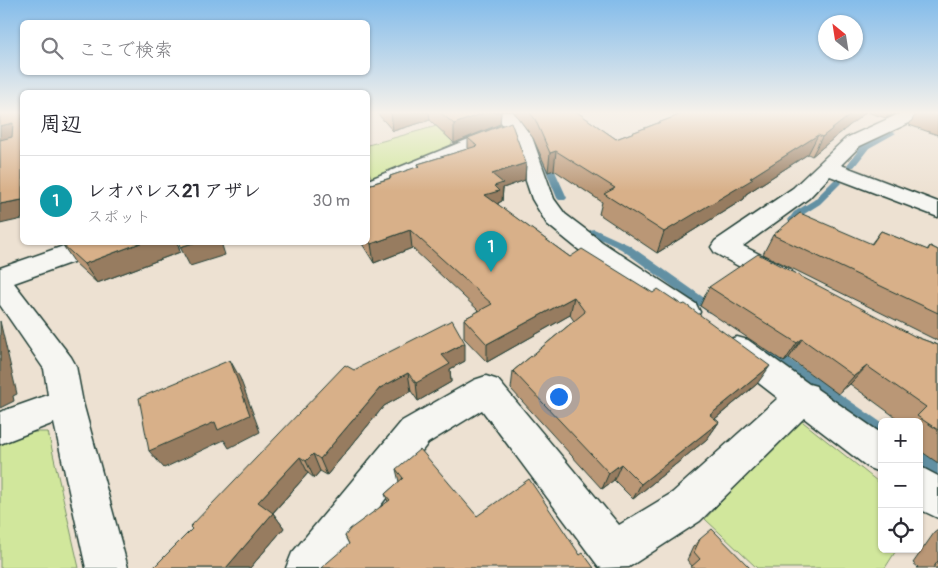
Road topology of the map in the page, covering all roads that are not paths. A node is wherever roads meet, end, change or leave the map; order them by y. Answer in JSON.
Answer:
{"nodes":[{"id":1,"x":471,"y":139,"type":"edge"},
{"id":2,"x":523,"y":139,"type":"edge"},
{"id":3,"x":861,"y":139,"type":"edge"},
{"id":4,"x":827,"y":166,"type":"junction"},
{"id":5,"x":370,"y":187,"type":"edge"},
{"id":6,"x":938,"y":210,"type":"edge"},
{"id":7,"x":94,"y":245,"type":"edge"},
{"id":8,"x":0,"y":278,"type":"edge"},
{"id":9,"x":0,"y":284,"type":"edge"},
{"id":10,"x":800,"y":287,"type":"edge"},
{"id":11,"x":804,"y":396,"type":"junction"},
{"id":12,"x":66,"y":403,"type":"junction"},
{"id":13,"x":0,"y":428,"type":"edge"},
{"id":14,"x":878,"y":453,"type":"edge"},
{"id":15,"x":923,"y":488,"type":"edge"},
{"id":16,"x":938,"y":499,"type":"edge"},
{"id":17,"x":108,"y":568,"type":"edge"},
{"id":18,"x":307,"y":568,"type":"edge"}],
"edges":[{"from":1,"to":5,"type":"street"},
{"from":2,"to":11,"type":"street"},
{"from":3,"to":4,"type":"street"},
{"from":4,"to":6,"type":"street"},
{"from":4,"to":10,"type":"street"},
{"from":7,"to":8,"type":"street"},
{"from":9,"to":12,"type":"street"},
{"from":11,"to":14,"type":"street"},
{"from":11,"to":18,"type":"street"},
{"from":12,"to":13,"type":"street"},
{"from":12,"to":17,"type":"street"},
{"from":15,"to":16,"type":"street"}]}
